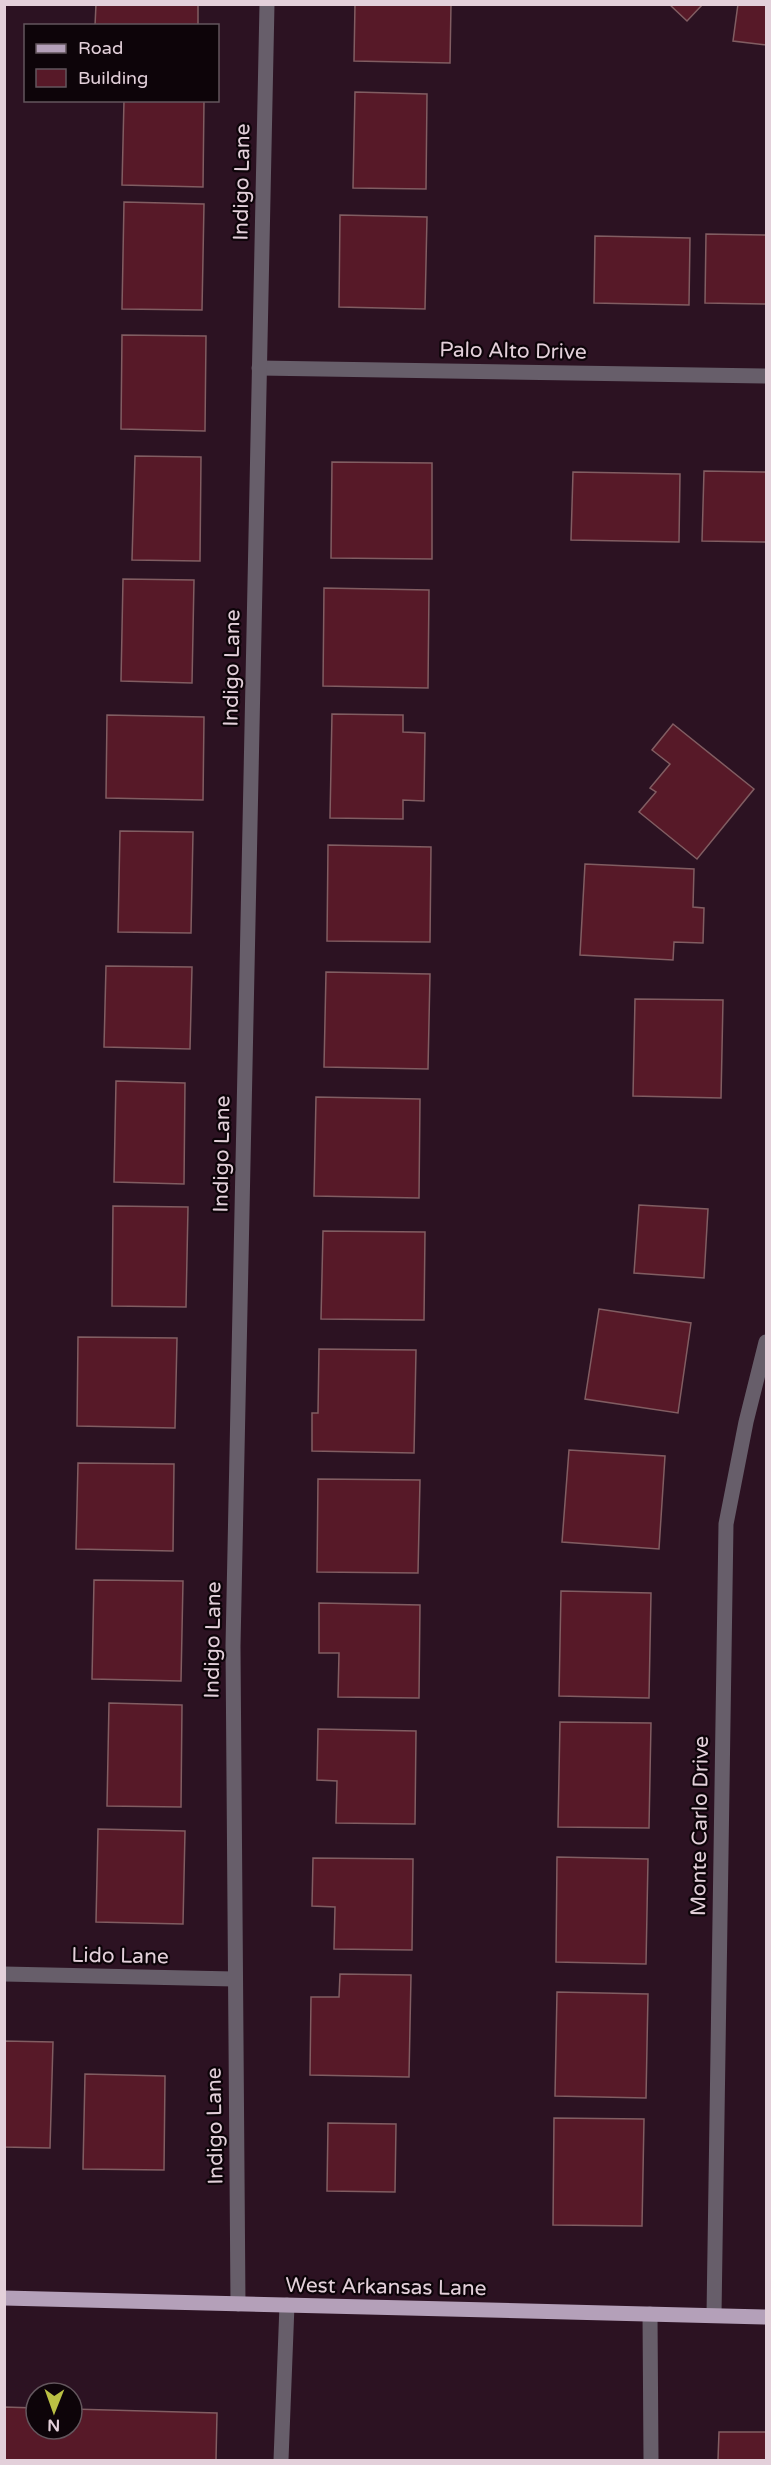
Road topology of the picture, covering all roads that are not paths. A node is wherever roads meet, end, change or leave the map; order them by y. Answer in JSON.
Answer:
{"nodes":[{"id":1,"x":267,"y":4,"type":"edge"},
{"id":2,"x":259,"y":368,"type":"junction"},
{"id":3,"x":766,"y":376,"type":"edge"},
{"id":4,"x":766,"y":1342,"type":"edge"},
{"id":5,"x":4,"y":1974,"type":"edge"},
{"id":6,"x":234,"y":1979,"type":"junction"},
{"id":7,"x":4,"y":2298,"type":"edge"},
{"id":8,"x":238,"y":2304,"type":"junction"},
{"id":9,"x":287,"y":2305,"type":"junction"},
{"id":10,"x":650,"y":2314,"type":"junction"},
{"id":11,"x":714,"y":2315,"type":"junction"},
{"id":12,"x":766,"y":2317,"type":"edge"},
{"id":13,"x":281,"y":2460,"type":"edge"},
{"id":14,"x":651,"y":2460,"type":"edge"}],
"edges":[{"from":1,"to":2,"type":"street","name":"Indigo Lane"},
{"from":2,"to":3,"type":"street","name":"Palo Alto Drive"},
{"from":2,"to":6,"type":"street","name":"Indigo Lane"},
{"from":4,"to":11,"type":"street","name":"Monte Carlo Drive"},
{"from":5,"to":6,"type":"street","name":"Lido Lane"},
{"from":6,"to":8,"type":"street","name":"Indigo Lane"},
{"from":7,"to":8,"type":"main road","name":"West Arkansas Lane"},
{"from":8,"to":9,"type":"main road","name":"West Arkansas Lane"},
{"from":9,"to":10,"type":"main road","name":"West Arkansas Lane"},
{"from":9,"to":13,"type":"street"},
{"from":10,"to":11,"type":"main road","name":"West Arkansas Lane"},
{"from":10,"to":14,"type":"street"},
{"from":11,"to":12,"type":"main road","name":"West Arkansas Lane"}]}
